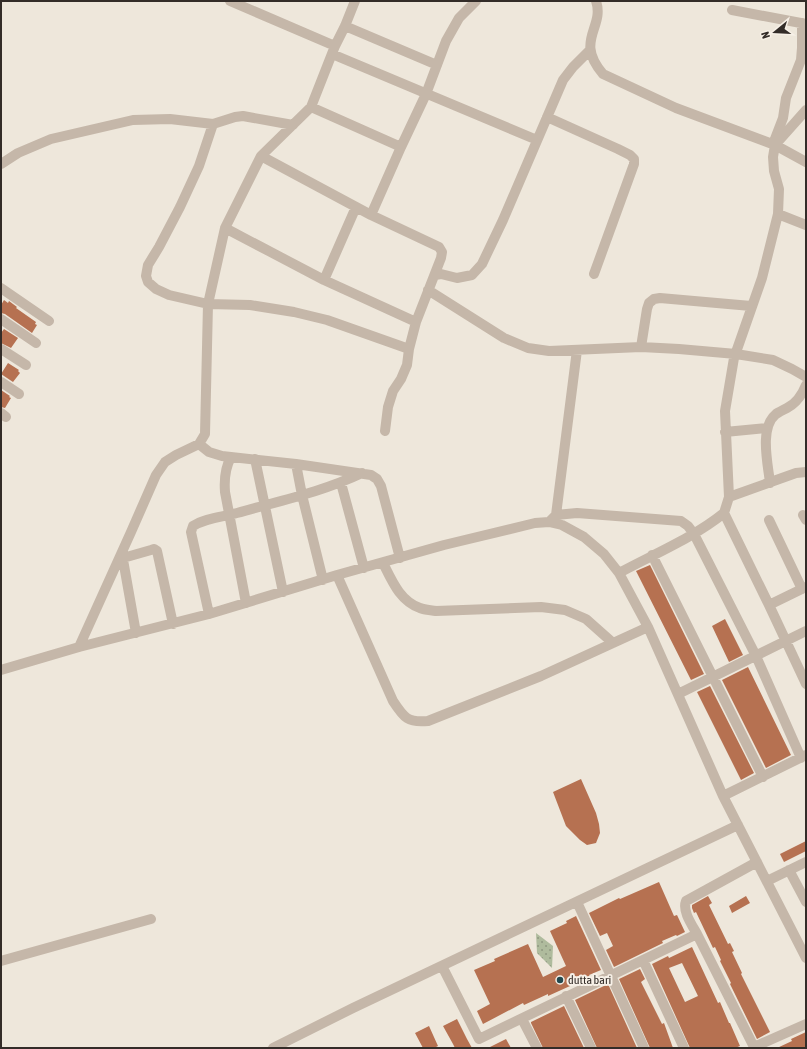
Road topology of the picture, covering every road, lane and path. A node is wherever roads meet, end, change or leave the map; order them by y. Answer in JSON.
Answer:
{"nodes":[{"id":1,"x":230,"y":1,"type":"edge"},
{"id":2,"x":355,"y":1,"type":"edge"},
{"id":3,"x":476,"y":1,"type":"edge"},
{"id":4,"x":597,"y":1,"type":"edge"},
{"id":5,"x":732,"y":10,"type":"dead end"},
{"id":6,"x":804,"y":23,"type":"edge"},
{"id":7,"x":345,"y":26,"type":"junction"},
{"id":8,"x":333,"y":50,"type":"junction"},
{"id":9,"x":590,"y":50,"type":"junction"},
{"id":10,"x":437,"y":65,"type":"junction"},
{"id":11,"x":426,"y":94,"type":"junction"},
{"id":12,"x":311,"y":107,"type":"junction"},
{"id":13,"x":806,"y":110,"type":"edge"},
{"id":14,"x":547,"y":117,"type":"junction"},
{"id":15,"x":213,"y":124,"type":"junction"},
{"id":16,"x":293,"y":125,"type":"junction"},
{"id":17,"x":537,"y":140,"type":"junction"},
{"id":18,"x":774,"y":145,"type":"junction"},
{"id":19,"x":401,"y":147,"type":"junction"},
{"id":20,"x":261,"y":156,"type":"junction"},
{"id":21,"x":806,"y":162,"type":"edge"},
{"id":22,"x":1,"y":164,"type":"edge"},
{"id":23,"x":356,"y":207,"type":"junction"},
{"id":24,"x":778,"y":214,"type":"junction"},
{"id":25,"x":371,"y":215,"type":"junction"},
{"id":26,"x":806,"y":225,"type":"edge"},
{"id":27,"x":225,"y":228,"type":"junction"},
{"id":28,"x":594,"y":274,"type":"dead end"},
{"id":29,"x":435,"y":275,"type":"junction"},
{"id":30,"x":324,"y":280,"type":"junction"},
{"id":31,"x":1,"y":288,"type":"edge"},
{"id":32,"x":428,"y":290,"type":"junction"},
{"id":33,"x":208,"y":304,"type":"junction"},
{"id":34,"x":751,"y":306,"type":"junction"},
{"id":35,"x":1,"y":319,"type":"edge"},
{"id":36,"x":49,"y":321,"type":"dead end"},
{"id":37,"x":416,"y":322,"type":"junction"},
{"id":38,"x":36,"y":343,"type":"dead end"},
{"id":39,"x":640,"y":348,"type":"junction"},
{"id":40,"x":1,"y":349,"type":"edge"},
{"id":41,"x":409,"y":349,"type":"junction"},
{"id":42,"x":577,"y":350,"type":"junction"},
{"id":43,"x":736,"y":354,"type":"junction"},
{"id":44,"x":26,"y":365,"type":"dead end"},
{"id":45,"x":806,"y":377,"type":"edge"},
{"id":46,"x":1,"y":382,"type":"edge"},
{"id":47,"x":806,"y":385,"type":"edge"},
{"id":48,"x":19,"y":394,"type":"dead end"},
{"id":49,"x":767,"y":428,"type":"junction"},
{"id":50,"x":385,"y":431,"type":"dead end"},
{"id":51,"x":725,"y":432,"type":"junction"},
{"id":52,"x":199,"y":444,"type":"junction"},
{"id":53,"x":231,"y":457,"type":"junction"},
{"id":54,"x":255,"y":459,"type":"junction"},
{"id":55,"x":296,"y":464,"type":"junction"},
{"id":56,"x":806,"y":472,"type":"edge"},
{"id":57,"x":362,"y":473,"type":"junction"},
{"id":58,"x":342,"y":483,"type":"junction"},
{"id":59,"x":770,"y":483,"type":"junction"},
{"id":60,"x":302,"y":495,"type":"junction"},
{"id":61,"x":729,"y":498,"type":"junction"},
{"id":62,"x":265,"y":505,"type":"junction"},
{"id":63,"x":724,"y":513,"type":"junction"},
{"id":64,"x":228,"y":515,"type":"junction"},
{"id":65,"x":552,"y":518,"type":"junction"},
{"id":66,"x":769,"y":520,"type":"dead end"},
{"id":67,"x":694,"y":534,"type":"junction"},
{"id":68,"x":652,"y":555,"type":"junction"},
{"id":69,"x":122,"y":556,"type":"junction"},
{"id":70,"x":400,"y":558,"type":"junction"},
{"id":71,"x":383,"y":564,"type":"junction"},
{"id":72,"x":364,"y":568,"type":"junction"},
{"id":73,"x":619,"y":573,"type":"junction"},
{"id":74,"x":337,"y":575,"type":"junction"},
{"id":75,"x":323,"y":580,"type":"junction"},
{"id":76,"x":804,"y":588,"type":"edge"},
{"id":77,"x":283,"y":592,"type":"junction"},
{"id":78,"x":246,"y":603,"type":"junction"},
{"id":79,"x":769,"y":604,"type":"junction"},
{"id":80,"x":209,"y":614,"type":"junction"},
{"id":81,"x":173,"y":624,"type":"junction"},
{"id":82,"x":648,"y":627,"type":"junction"},
{"id":83,"x":806,"y":631,"type":"edge"},
{"id":84,"x":136,"y":633,"type":"junction"},
{"id":85,"x":786,"y":641,"type":"junction"},
{"id":86,"x":613,"y":643,"type":"junction"},
{"id":87,"x":79,"y":647,"type":"junction"},
{"id":88,"x":756,"y":656,"type":"junction"},
{"id":89,"x":1,"y":670,"type":"edge"},
{"id":90,"x":712,"y":676,"type":"junction"},
{"id":91,"x":806,"y":684,"type":"edge"},
{"id":92,"x":678,"y":694,"type":"junction"},
{"id":93,"x":804,"y":757,"type":"edge"},
{"id":94,"x":763,"y":776,"type":"junction"},
{"id":95,"x":723,"y":796,"type":"junction"},
{"id":96,"x":738,"y":826,"type":"junction"},
{"id":97,"x":757,"y":862,"type":"junction"},
{"id":98,"x":806,"y":862,"type":"edge"},
{"id":99,"x":789,"y":870,"type":"junction"},
{"id":100,"x":767,"y":881,"type":"junction"},
{"id":101,"x":577,"y":902,"type":"junction"},
{"id":102,"x":806,"y":902,"type":"edge"},
{"id":103,"x":151,"y":919,"type":"dead end"},
{"id":104,"x":697,"y":934,"type":"junction"},
{"id":105,"x":806,"y":958,"type":"edge"},
{"id":106,"x":643,"y":960,"type":"junction"},
{"id":107,"x":1,"y":961,"type":"edge"},
{"id":108,"x":442,"y":966,"type":"junction"},
{"id":109,"x":610,"y":975,"type":"junction"},
{"id":110,"x":566,"y":996,"type":"junction"},
{"id":111,"x":522,"y":1019,"type":"junction"},
{"id":112,"x":806,"y":1024,"type":"edge"},
{"id":113,"x":481,"y":1044,"type":"edge"},
{"id":114,"x":755,"y":1047,"type":"edge"},
{"id":115,"x":273,"y":1048,"type":"edge"},
{"id":116,"x":537,"y":1048,"type":"edge"},
{"id":117,"x":591,"y":1048,"type":"edge"},
{"id":118,"x":644,"y":1048,"type":"edge"},
{"id":119,"x":684,"y":1048,"type":"edge"}],
"edges":[{"from":1,"to":8,"type":"street"},
{"from":2,"to":7,"type":"street"},
{"from":3,"to":10,"type":"street"},
{"from":4,"to":9,"type":"street"},
{"from":5,"to":6,"type":"street"},
{"from":6,"to":18,"type":"street"},
{"from":7,"to":8,"type":"street"},
{"from":7,"to":10,"type":"street"},
{"from":8,"to":11,"type":"street"},
{"from":8,"to":12,"type":"street"},
{"from":9,"to":14,"type":"street"},
{"from":9,"to":18,"type":"street"},
{"from":10,"to":11,"type":"street"},
{"from":11,"to":17,"type":"street"},
{"from":11,"to":19,"type":"street"},
{"from":12,"to":16,"type":"street"},
{"from":12,"to":19,"type":"street"},
{"from":13,"to":18,"type":"street"},
{"from":14,"to":17,"type":"street"},
{"from":14,"to":28,"type":"street"},
{"from":15,"to":16,"type":"street"},
{"from":15,"to":22,"type":"street"},
{"from":15,"to":33,"type":"street"},
{"from":16,"to":20,"type":"street"},
{"from":17,"to":29,"type":"street"},
{"from":18,"to":21,"type":"street"},
{"from":18,"to":24,"type":"street"},
{"from":19,"to":25,"type":"street"},
{"from":20,"to":23,"type":"street"},
{"from":20,"to":27,"type":"street"},
{"from":23,"to":25,"type":"street"},
{"from":23,"to":30,"type":"street"},
{"from":24,"to":26,"type":"street"},
{"from":24,"to":34,"type":"street"},
{"from":25,"to":29,"type":"street"},
{"from":27,"to":30,"type":"street"},
{"from":27,"to":33,"type":"street"},
{"from":29,"to":32,"type":"street"},
{"from":30,"to":37,"type":"street"},
{"from":31,"to":36,"type":"street"},
{"from":32,"to":37,"type":"street"},
{"from":32,"to":42,"type":"street"},
{"from":33,"to":41,"type":"street"},
{"from":33,"to":52,"type":"street"},
{"from":34,"to":39,"type":"street"},
{"from":34,"to":43,"type":"street"},
{"from":35,"to":38,"type":"street"},
{"from":37,"to":41,"type":"street"},
{"from":39,"to":42,"type":"street"},
{"from":39,"to":43,"type":"street"},
{"from":40,"to":44,"type":"street"},
{"from":41,"to":50,"type":"street"},
{"from":42,"to":65,"type":"street"},
{"from":43,"to":45,"type":"street"},
{"from":43,"to":51,"type":"street"},
{"from":46,"to":48,"type":"street"},
{"from":47,"to":49,"type":"street"},
{"from":49,"to":51,"type":"street"},
{"from":49,"to":59,"type":"street"},
{"from":51,"to":61,"type":"street"},
{"from":52,"to":53,"type":"street"},
{"from":52,"to":69,"type":"street"},
{"from":53,"to":54,"type":"street"},
{"from":53,"to":64,"type":"street"},
{"from":54,"to":55,"type":"street"},
{"from":54,"to":62,"type":"street"},
{"from":55,"to":57,"type":"street"},
{"from":55,"to":60,"type":"street"},
{"from":56,"to":59,"type":"street"},
{"from":57,"to":58,"type":"street"},
{"from":57,"to":70,"type":"street"},
{"from":58,"to":60,"type":"street"},
{"from":58,"to":72,"type":"street"},
{"from":59,"to":61,"type":"street"},
{"from":60,"to":62,"type":"street"},
{"from":60,"to":75,"type":"street"},
{"from":61,"to":63,"type":"street"},
{"from":62,"to":64,"type":"street"},
{"from":62,"to":77,"type":"street"},
{"from":63,"to":67,"type":"street"},
{"from":63,"to":79,"type":"street"},
{"from":64,"to":78,"type":"street"},
{"from":64,"to":80,"type":"street"},
{"from":65,"to":67,"type":"street"},
{"from":65,"to":70,"type":"street"},
{"from":65,"to":73,"type":"street"},
{"from":66,"to":76,"type":"street"},
{"from":67,"to":68,"type":"street"},
{"from":67,"to":88,"type":"street"},
{"from":68,"to":73,"type":"street"},
{"from":68,"to":90,"type":"street"},
{"from":69,"to":81,"type":"street"},
{"from":69,"to":84,"type":"street"},
{"from":69,"to":87,"type":"street"},
{"from":70,"to":71,"type":"street"},
{"from":71,"to":72,"type":"street"},
{"from":71,"to":86,"type":"street"},
{"from":72,"to":74,"type":"street"},
{"from":73,"to":82,"type":"street"},
{"from":74,"to":75,"type":"street"},
{"from":74,"to":86,"type":"street"},
{"from":75,"to":77,"type":"street"},
{"from":76,"to":79,"type":"street"},
{"from":77,"to":78,"type":"street"},
{"from":78,"to":80,"type":"street"},
{"from":79,"to":85,"type":"street"},
{"from":80,"to":81,"type":"street"},
{"from":81,"to":84,"type":"street"},
{"from":82,"to":86,"type":"street"},
{"from":82,"to":92,"type":"street"},
{"from":83,"to":85,"type":"street"},
{"from":84,"to":87,"type":"street"},
{"from":85,"to":88,"type":"street"},
{"from":85,"to":91,"type":"street"},
{"from":87,"to":89,"type":"street"},
{"from":88,"to":90,"type":"street"},
{"from":88,"to":93,"type":"street"},
{"from":90,"to":92,"type":"street"},
{"from":90,"to":94,"type":"street"},
{"from":92,"to":95,"type":"street"},
{"from":93,"to":94,"type":"street"},
{"from":94,"to":95,"type":"street"},
{"from":95,"to":96,"type":"street"},
{"from":96,"to":97,"type":"street"},
{"from":96,"to":101,"type":"street"},
{"from":97,"to":100,"type":"street"},
{"from":97,"to":104,"type":"street"},
{"from":98,"to":99,"type":"street"},
{"from":99,"to":100,"type":"street"},
{"from":99,"to":102,"type":"street"},
{"from":100,"to":105,"type":"street"},
{"from":101,"to":108,"type":"street"},
{"from":101,"to":109,"type":"street"},
{"from":103,"to":107,"type":"street"},
{"from":104,"to":106,"type":"street"},
{"from":104,"to":114,"type":"street"},
{"from":106,"to":109,"type":"street"},
{"from":106,"to":119,"type":"street"},
{"from":108,"to":113,"type":"street"},
{"from":108,"to":115,"type":"street"},
{"from":109,"to":110,"type":"street"},
{"from":109,"to":118,"type":"street"},
{"from":110,"to":111,"type":"street"},
{"from":110,"to":117,"type":"street"},
{"from":111,"to":113,"type":"street"},
{"from":111,"to":116,"type":"street"},
{"from":112,"to":114,"type":"street"}]}
